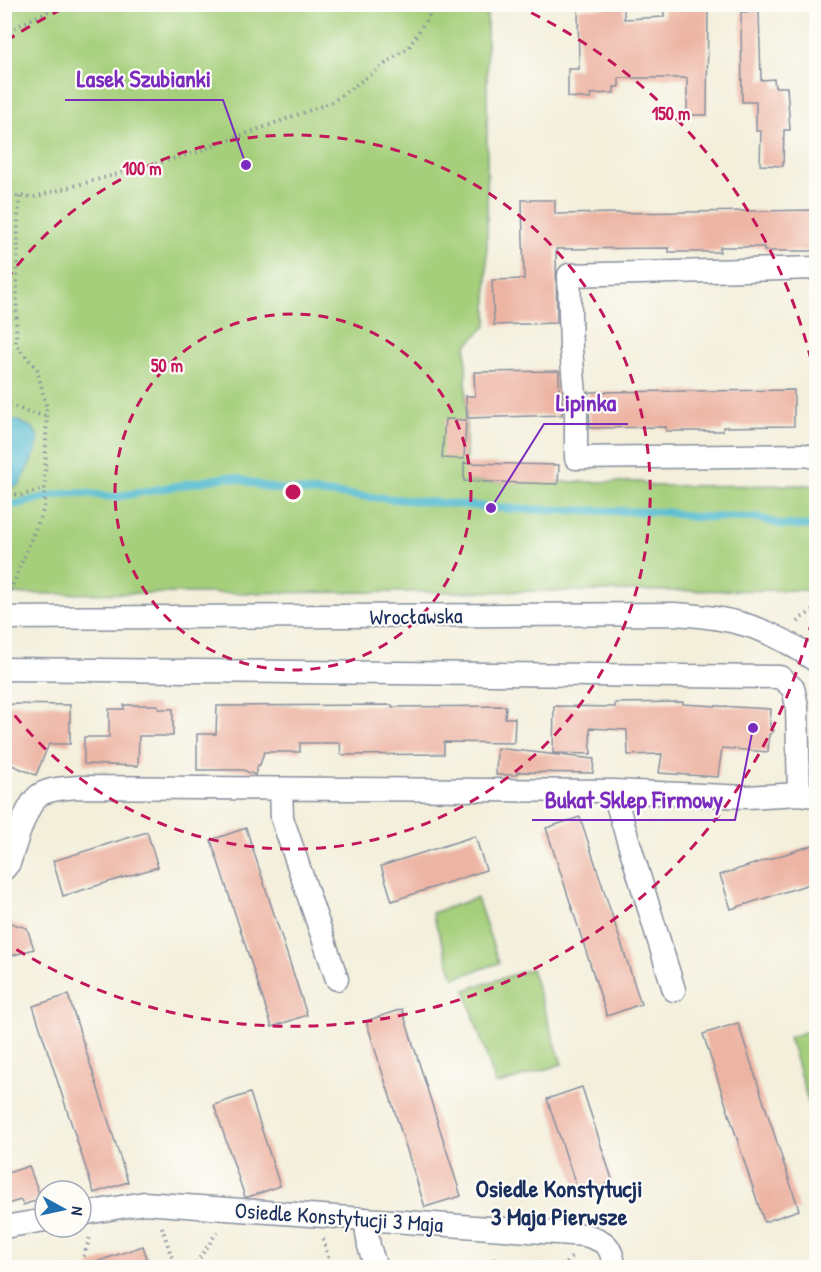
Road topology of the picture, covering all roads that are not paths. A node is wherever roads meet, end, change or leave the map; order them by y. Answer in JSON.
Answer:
{"nodes":[{"id":1,"x":816,"y":268,"type":"edge"},
{"id":2,"x":816,"y":458,"type":"edge"},
{"id":3,"x":6,"y":608,"type":"edge"},
{"id":4,"x":816,"y":661,"type":"edge"},
{"id":5,"x":4,"y":669,"type":"edge"},
{"id":6,"x":281,"y":789,"type":"junction"},
{"id":7,"x":613,"y":791,"type":"junction"},
{"id":8,"x":808,"y":795,"type":"edge"},
{"id":9,"x":4,"y":869,"type":"edge"},
{"id":10,"x":337,"y":979,"type":"dead end"},
{"id":11,"x":674,"y":990,"type":"dead end"},
{"id":12,"x":93,"y":1212,"type":"edge"},
{"id":13,"x":364,"y":1219,"type":"junction"},
{"id":14,"x":33,"y":1222,"type":"edge"},
{"id":15,"x":4,"y":1227,"type":"edge"},
{"id":16,"x":376,"y":1268,"type":"edge"},
{"id":17,"x":615,"y":1268,"type":"edge"}],
"edges":[{"from":1,"to":2,"type":"street"},
{"from":3,"to":4,"type":"street","name":"Wrocławska"},
{"from":5,"to":8,"type":"street"},
{"from":6,"to":7,"type":"street"},
{"from":6,"to":9,"type":"street"},
{"from":6,"to":10,"type":"street"},
{"from":7,"to":8,"type":"street"},
{"from":7,"to":11,"type":"street"},
{"from":12,"to":13,"type":"street","name":"Osiedle Konstytucji 3 Maja"},
{"from":13,"to":16,"type":"street"},
{"from":13,"to":17,"type":"street","name":"Osiedle Konstytucji 3 Maja"},
{"from":14,"to":15,"type":"street"}]}
